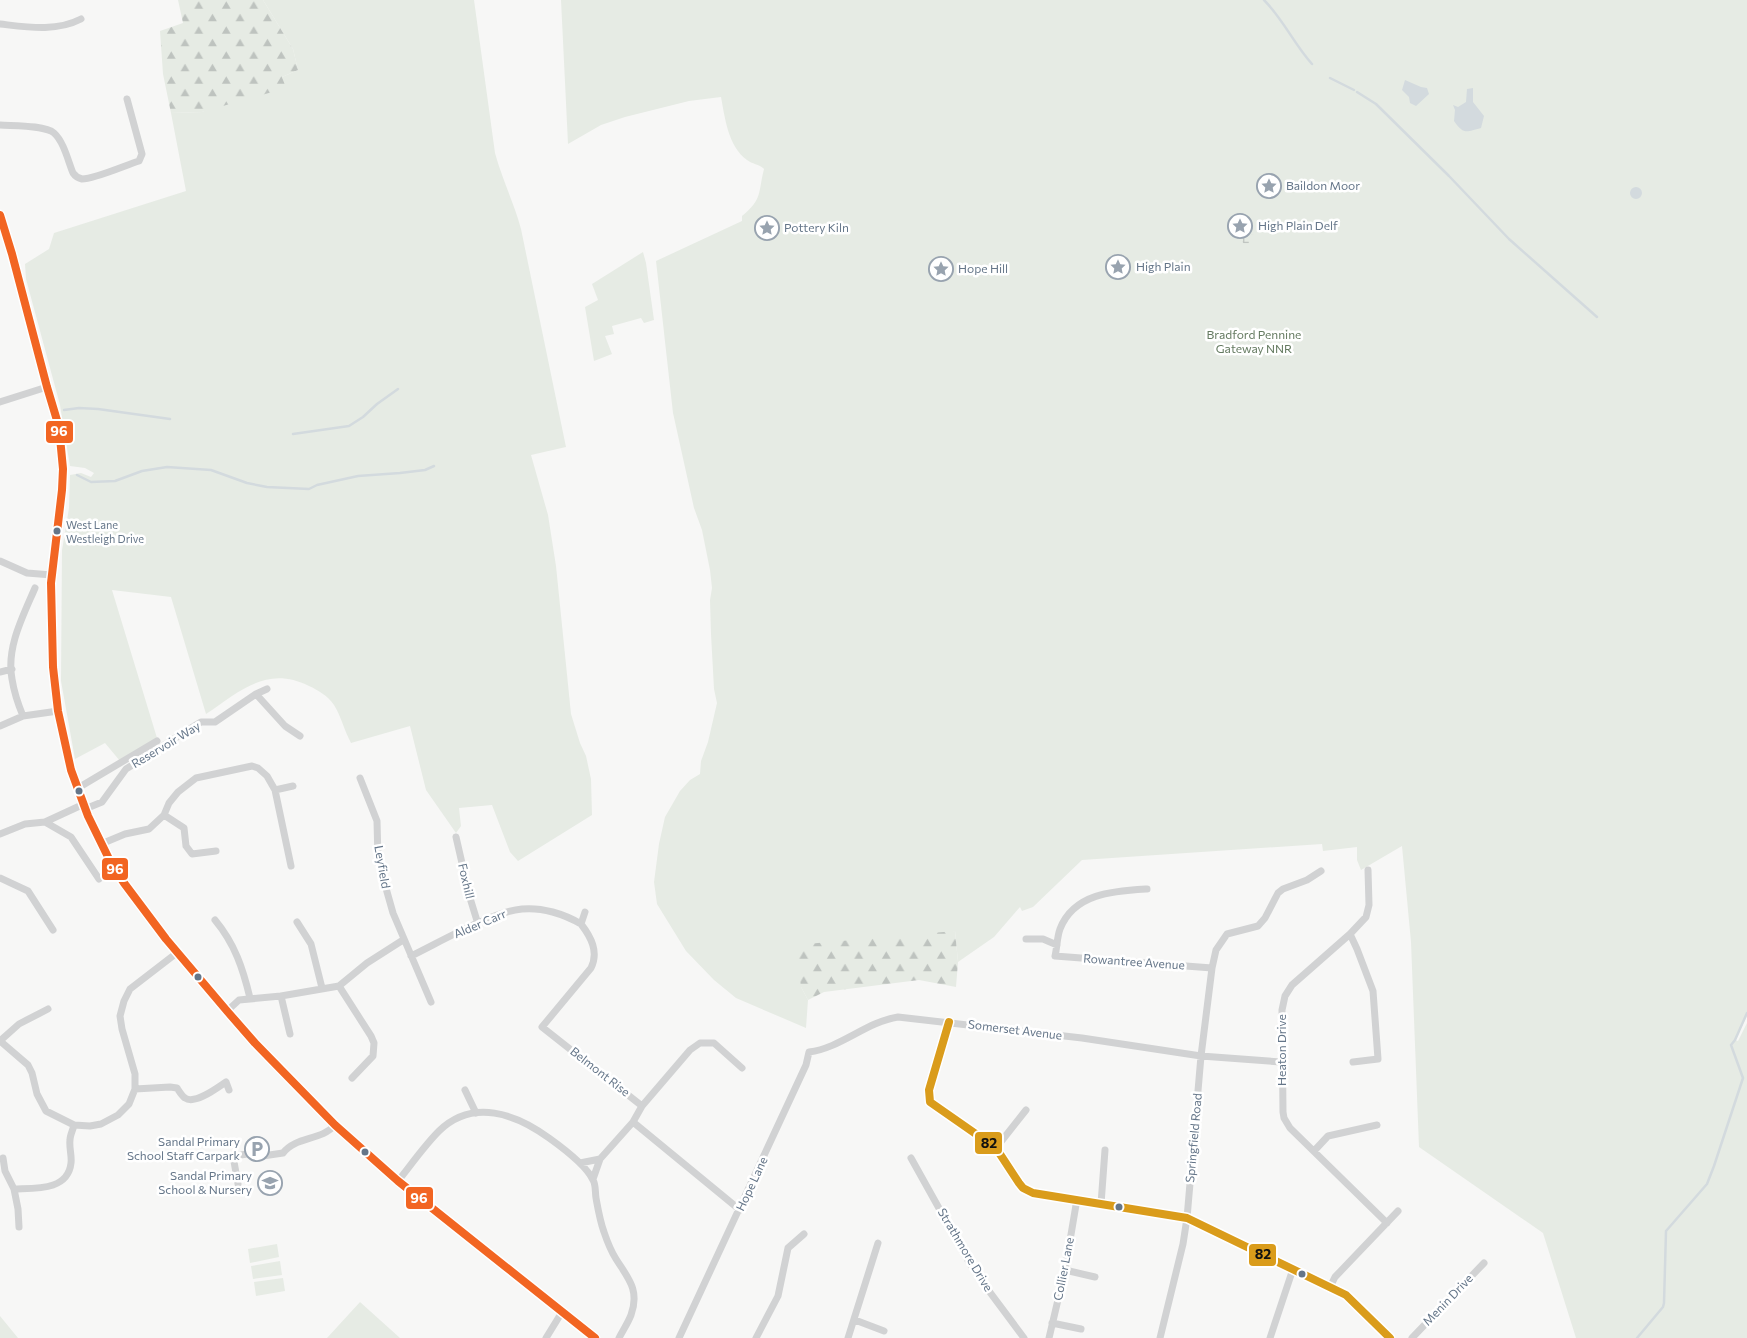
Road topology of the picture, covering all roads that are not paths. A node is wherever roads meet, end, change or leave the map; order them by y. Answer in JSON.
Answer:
{"nodes":[{"id":1,"x":81,"y":19,"type":"dead end"},
{"id":2,"x":0,"y":24,"type":"edge"},
{"id":3,"x":127,"y":99,"type":"dead end"},
{"id":4,"x":0,"y":125,"type":"edge"},
{"id":5,"x":0,"y":215,"type":"edge"},
{"id":6,"x":47,"y":387,"type":"junction"},
{"id":7,"x":0,"y":402,"type":"edge"},
{"id":8,"x":0,"y":561,"type":"edge"},
{"id":9,"x":52,"y":575,"type":"junction"},
{"id":10,"x":35,"y":588,"type":"dead end"},
{"id":11,"x":12,"y":669,"type":"junction"},
{"id":12,"x":0,"y":672,"type":"edge"},
{"id":13,"x":267,"y":689,"type":"dead end"},
{"id":14,"x":256,"y":694,"type":"junction"},
{"id":15,"x":58,"y":711,"type":"junction"},
{"id":16,"x":23,"y":716,"type":"junction"},
{"id":17,"x":0,"y":726,"type":"edge"},
{"id":18,"x":300,"y":736,"type":"dead end"},
{"id":19,"x":157,"y":741,"type":"dead end"},
{"id":20,"x":360,"y":778,"type":"dead end"},
{"id":21,"x":293,"y":786,"type":"dead end"},
{"id":22,"x":78,"y":788,"type":"junction"},
{"id":23,"x":275,"y":790,"type":"junction"},
{"id":24,"x":85,"y":806,"type":"junction"},
{"id":25,"x":164,"y":815,"type":"junction"},
{"id":26,"x":44,"y":822,"type":"junction"},
{"id":27,"x":0,"y":834,"type":"edge"},
{"id":28,"x":456,"y":837,"type":"dead end"},
{"id":29,"x":101,"y":844,"type":"junction"},
{"id":30,"x":216,"y":851,"type":"dead end"},
{"id":31,"x":291,"y":866,"type":"dead end"},
{"id":32,"x":1321,"y":870,"type":"dead end"},
{"id":33,"x":1368,"y":870,"type":"dead end"},
{"id":34,"x":0,"y":878,"type":"edge"},
{"id":35,"x":99,"y":879,"type":"dead end"},
{"id":36,"x":1147,"y":889,"type":"dead end"},
{"id":37,"x":584,"y":912,"type":"dead end"},
{"id":38,"x":215,"y":920,"type":"dead end"},
{"id":39,"x":297,"y":922,"type":"dead end"},
{"id":40,"x":478,"y":924,"type":"junction"},
{"id":41,"x":581,"y":924,"type":"junction"},
{"id":42,"x":52,"y":930,"type":"dead end"},
{"id":43,"x":1350,"y":934,"type":"junction"},
{"id":44,"x":1026,"y":938,"type":"dead end"},
{"id":45,"x":403,"y":940,"type":"junction"},
{"id":46,"x":1057,"y":946,"type":"junction"},
{"id":47,"x":178,"y":952,"type":"junction"},
{"id":48,"x":411,"y":956,"type":"junction"},
{"id":49,"x":1212,"y":968,"type":"junction"},
{"id":50,"x":339,"y":986,"type":"junction"},
{"id":51,"x":322,"y":988,"type":"junction"},
{"id":52,"x":281,"y":996,"type":"junction"},
{"id":53,"x":250,"y":998,"type":"junction"},
{"id":54,"x":431,"y":1002,"type":"dead end"},
{"id":55,"x":48,"y":1009,"type":"dead end"},
{"id":56,"x":227,"y":1010,"type":"junction"},
{"id":57,"x":948,"y":1022,"type":"junction"},
{"id":58,"x":290,"y":1034,"type":"dead end"},
{"id":59,"x":0,"y":1041,"type":"edge"},
{"id":60,"x":833,"y":1044,"type":"joint"},
{"id":61,"x":1201,"y":1056,"type":"junction"},
{"id":62,"x":1281,"y":1062,"type":"junction"},
{"id":63,"x":1353,"y":1062,"type":"dead end"},
{"id":64,"x":742,"y":1068,"type":"dead end"},
{"id":65,"x":352,"y":1078,"type":"dead end"},
{"id":66,"x":136,"y":1089,"type":"junction"},
{"id":67,"x":229,"y":1090,"type":"dead end"},
{"id":68,"x":464,"y":1090,"type":"dead end"},
{"id":69,"x":642,"y":1106,"type":"junction"},
{"id":70,"x":1026,"y":1110,"type":"dead end"},
{"id":71,"x":476,"y":1113,"type":"junction"},
{"id":72,"x":633,"y":1122,"type":"junction"},
{"id":73,"x":74,"y":1125,"type":"junction"},
{"id":74,"x":335,"y":1125,"type":"junction"},
{"id":75,"x":1377,"y":1126,"type":"dead end"},
{"id":76,"x":996,"y":1148,"type":"junction"},
{"id":77,"x":1105,"y":1150,"type":"dead end"},
{"id":78,"x":1314,"y":1150,"type":"junction"},
{"id":79,"x":3,"y":1158,"type":"dead end"},
{"id":80,"x":911,"y":1158,"type":"dead end"},
{"id":81,"x":600,"y":1159,"type":"junction"},
{"id":82,"x":580,"y":1163,"type":"junction"},
{"id":83,"x":593,"y":1179,"type":"junction"},
{"id":84,"x":398,"y":1181,"type":"junction"},
{"id":85,"x":238,"y":1184,"type":"dead end"},
{"id":86,"x":14,"y":1189,"type":"junction"},
{"id":87,"x":1077,"y":1199,"type":"junction"},
{"id":88,"x":1101,"y":1204,"type":"junction"},
{"id":89,"x":740,"y":1210,"type":"junction"},
{"id":90,"x":1398,"y":1211,"type":"dead end"},
{"id":91,"x":1187,"y":1218,"type":"junction"},
{"id":92,"x":1387,"y":1223,"type":"junction"},
{"id":93,"x":19,"y":1227,"type":"dead end"},
{"id":94,"x":804,"y":1234,"type":"dead end"},
{"id":95,"x":878,"y":1243,"type":"dead end"},
{"id":96,"x":1484,"y":1263,"type":"dead end"},
{"id":97,"x":1293,"y":1269,"type":"junction"},
{"id":98,"x":1065,"y":1270,"type":"junction"},
{"id":99,"x":1095,"y":1277,"type":"dead end"},
{"id":100,"x":1330,"y":1287,"type":"junction"},
{"id":101,"x":562,"y":1312,"type":"junction"},
{"id":102,"x":855,"y":1320,"type":"junction"},
{"id":103,"x":1052,"y":1323,"type":"junction"},
{"id":104,"x":1081,"y":1329,"type":"dead end"},
{"id":105,"x":884,"y":1331,"type":"dead end"},
{"id":106,"x":546,"y":1338,"type":"edge"},
{"id":107,"x":595,"y":1338,"type":"edge"},
{"id":108,"x":618,"y":1338,"type":"edge"},
{"id":109,"x":680,"y":1338,"type":"edge"},
{"id":110,"x":756,"y":1338,"type":"edge"},
{"id":111,"x":848,"y":1338,"type":"edge"},
{"id":112,"x":1024,"y":1338,"type":"edge"},
{"id":113,"x":1049,"y":1338,"type":"edge"},
{"id":114,"x":1160,"y":1338,"type":"edge"},
{"id":115,"x":1270,"y":1338,"type":"edge"},
{"id":116,"x":1390,"y":1338,"type":"edge"},
{"id":117,"x":1412,"y":1338,"type":"edge"}],
"edges":[{"from":1,"to":2,"type":"street"},
{"from":3,"to":4,"type":"street"},
{"from":5,"to":6,"type":"street"},
{"from":6,"to":7,"type":"street"},
{"from":6,"to":9,"type":"street"},
{"from":8,"to":9,"type":"street"},
{"from":9,"to":15,"type":"street"},
{"from":10,"to":11,"type":"street"},
{"from":11,"to":12,"type":"street"},
{"from":11,"to":16,"type":"street"},
{"from":13,"to":14,"type":"street","name":"Reservoir Way"},
{"from":14,"to":18,"type":"street"},
{"from":14,"to":24,"type":"street","name":"Reservoir Way"},
{"from":15,"to":16,"type":"street"},
{"from":15,"to":22,"type":"street"},
{"from":16,"to":17,"type":"street"},
{"from":19,"to":22,"type":"street"},
{"from":20,"to":45,"type":"street","name":"Leyfield"},
{"from":21,"to":23,"type":"street"},
{"from":22,"to":24,"type":"street"},
{"from":23,"to":25,"type":"street"},
{"from":23,"to":31,"type":"street"},
{"from":24,"to":26,"type":"street","name":"Reservoir Way"},
{"from":24,"to":29,"type":"street"},
{"from":25,"to":29,"type":"street"},
{"from":25,"to":30,"type":"street"},
{"from":26,"to":27,"type":"street","name":"Reservoir Way"},
{"from":26,"to":35,"type":"street"},
{"from":28,"to":40,"type":"street","name":"Foxhill"},
{"from":29,"to":47,"type":"street"},
{"from":32,"to":49,"type":"street","name":"Springfield Road"},
{"from":33,"to":43,"type":"street","name":"Heaton Drive"},
{"from":34,"to":42,"type":"street"},
{"from":36,"to":46,"type":"street"},
{"from":37,"to":41,"type":"street"},
{"from":38,"to":53,"type":"street"},
{"from":39,"to":51,"type":"street"},
{"from":40,"to":41,"type":"street","name":"Alder Carr"},
{"from":40,"to":48,"type":"street","name":"Alder Carr"},
{"from":41,"to":69,"type":"street","name":"Belmont Rise"},
{"from":43,"to":62,"type":"street","name":"Heaton Drive"},
{"from":43,"to":63,"type":"street"},
{"from":44,"to":46,"type":"street"},
{"from":45,"to":48,"type":"street","name":"Leyfield"},
{"from":45,"to":50,"type":"street"},
{"from":46,"to":49,"type":"street","name":"Rowantree Avenue"},
{"from":47,"to":56,"type":"street"},
{"from":47,"to":66,"type":"street"},
{"from":48,"to":54,"type":"street","name":"Leyfield"},
{"from":49,"to":61,"type":"street","name":"Springfield Road"},
{"from":50,"to":51,"type":"street"},
{"from":50,"to":65,"type":"street"},
{"from":51,"to":52,"type":"street"},
{"from":52,"to":53,"type":"street"},
{"from":52,"to":58,"type":"street"},
{"from":53,"to":56,"type":"street"},
{"from":55,"to":59,"type":"street"},
{"from":56,"to":74,"type":"street"},
{"from":57,"to":60,"type":"street","name":"Somerset Avenue"},
{"from":57,"to":61,"type":"street","name":"Somerset Avenue"},
{"from":57,"to":76,"type":"street"},
{"from":59,"to":73,"type":"street"},
{"from":60,"to":89,"type":"street","name":"Hope Lane"},
{"from":61,"to":62,"type":"street","name":"Somerset Avenue"},
{"from":61,"to":91,"type":"street","name":"Springfield Road"},
{"from":62,"to":78,"type":"street","name":"Heaton Drive"},
{"from":64,"to":69,"type":"street"},
{"from":66,"to":67,"type":"street"},
{"from":66,"to":73,"type":"street"},
{"from":68,"to":71,"type":"street"},
{"from":69,"to":72,"type":"street","name":"Belmont Rise"},
{"from":70,"to":76,"type":"street"},
{"from":71,"to":82,"type":"street"},
{"from":71,"to":84,"type":"street"},
{"from":72,"to":81,"type":"street","name":"Belmont Rise"},
{"from":72,"to":89,"type":"street"},
{"from":73,"to":86,"type":"street"},
{"from":74,"to":84,"type":"street"},
{"from":74,"to":85,"type":"street"},
{"from":75,"to":78,"type":"street"},
{"from":76,"to":87,"type":"street"},
{"from":77,"to":88,"type":"street"},
{"from":78,"to":92,"type":"street","name":"Heaton Drive"},
{"from":79,"to":86,"type":"street"},
{"from":80,"to":112,"type":"street","name":"Strathmore Drive"},
{"from":81,"to":82,"type":"street"},
{"from":81,"to":83,"type":"street"},
{"from":82,"to":83,"type":"street"},
{"from":83,"to":108,"type":"street"},
{"from":84,"to":101,"type":"street"},
{"from":86,"to":93,"type":"street"},
{"from":87,"to":88,"type":"street"},
{"from":87,"to":98,"type":"street","name":"Collier Lane"},
{"from":88,"to":91,"type":"street"},
{"from":89,"to":109,"type":"street","name":"Hope Lane"},
{"from":90,"to":92,"type":"street"},
{"from":91,"to":97,"type":"street"},
{"from":91,"to":114,"type":"street","name":"Springfield Road"},
{"from":92,"to":100,"type":"street"},
{"from":94,"to":110,"type":"street"},
{"from":95,"to":102,"type":"street"},
{"from":96,"to":117,"type":"street","name":"Menin Drive"},
{"from":97,"to":100,"type":"street"},
{"from":97,"to":115,"type":"street"},
{"from":98,"to":99,"type":"street"},
{"from":98,"to":103,"type":"street","name":"Collier Lane"},
{"from":100,"to":116,"type":"street"},
{"from":101,"to":106,"type":"street"},
{"from":101,"to":107,"type":"street"},
{"from":102,"to":105,"type":"street"},
{"from":102,"to":111,"type":"street"},
{"from":103,"to":104,"type":"street"},
{"from":103,"to":113,"type":"street","name":"Collier Lane"}]}
